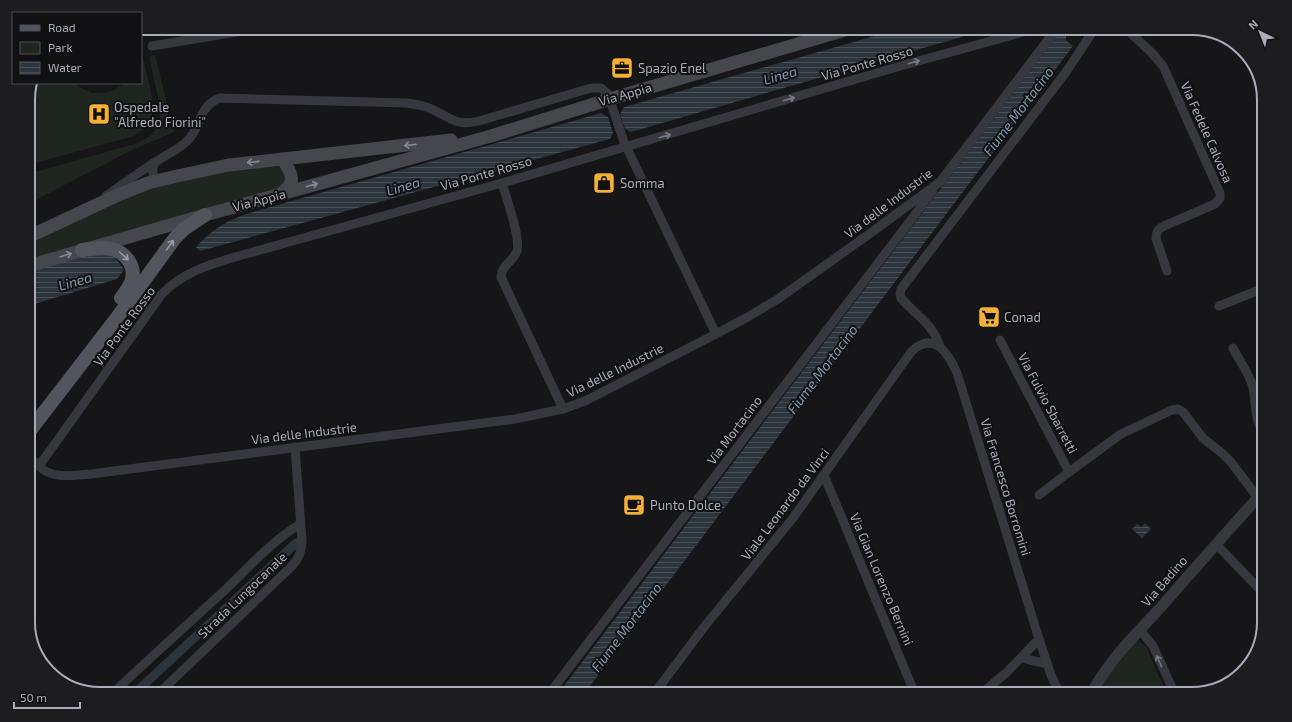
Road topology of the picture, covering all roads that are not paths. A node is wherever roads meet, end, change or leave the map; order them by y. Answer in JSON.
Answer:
{"nodes":[{"id":1,"x":218,"y":35,"type":"edge"},
{"id":2,"x":829,"y":35,"type":"edge"},
{"id":3,"x":1013,"y":35,"type":"edge"},
{"id":4,"x":1052,"y":35,"type":"edge"},
{"id":5,"x":1090,"y":35,"type":"edge"},
{"id":6,"x":1133,"y":35,"type":"edge"},
{"id":7,"x":152,"y":46,"type":"dead end"},
{"id":8,"x":611,"y":101,"type":"junction"},
{"id":9,"x":491,"y":136,"type":"junction"},
{"id":10,"x":626,"y":144,"type":"junction"},
{"id":11,"x":282,"y":159,"type":"junction"},
{"id":12,"x":155,"y":162,"type":"junction"},
{"id":13,"x":158,"y":180,"type":"junction"},
{"id":14,"x":940,"y":182,"type":"junction"},
{"id":15,"x":502,"y":183,"type":"junction"},
{"id":16,"x":280,"y":194,"type":"junction"},
{"id":17,"x":94,"y":205,"type":"junction"},
{"id":18,"x":205,"y":215,"type":"junction"},
{"id":19,"x":35,"y":234,"type":"edge"},
{"id":20,"x":82,"y":250,"type":"junction"},
{"id":21,"x":35,"y":263,"type":"edge"},
{"id":22,"x":1167,"y":271,"type":"dead end"},
{"id":23,"x":1257,"y":291,"type":"edge"},
{"id":24,"x":1220,"y":306,"type":"dead end"},
{"id":25,"x":716,"y":334,"type":"junction"},
{"id":26,"x":1000,"y":340,"type":"dead end"},
{"id":27,"x":940,"y":347,"type":"junction"},
{"id":28,"x":1233,"y":348,"type":"dead end"},
{"id":29,"x":563,"y":409,"type":"junction"},
{"id":30,"x":35,"y":411,"type":"edge"},
{"id":31,"x":1257,"y":415,"type":"edge"},
{"id":32,"x":35,"y":424,"type":"edge"},
{"id":33,"x":295,"y":447,"type":"junction"},
{"id":34,"x":35,"y":463,"type":"edge"},
{"id":35,"x":39,"y":466,"type":"junction"},
{"id":36,"x":1069,"y":472,"type":"junction"},
{"id":37,"x":824,"y":475,"type":"junction"},
{"id":38,"x":1257,"y":491,"type":"edge"},
{"id":39,"x":1039,"y":495,"type":"dead end"},
{"id":40,"x":1257,"y":499,"type":"edge"},
{"id":41,"x":300,"y":524,"type":"junction"},
{"id":42,"x":1216,"y":544,"type":"junction"},
{"id":43,"x":1257,"y":587,"type":"edge"},
{"id":44,"x":1140,"y":630,"type":"junction"},
{"id":45,"x":1039,"y":639,"type":"junction"},
{"id":46,"x":1042,"y":649,"type":"junction"},
{"id":47,"x":1026,"y":659,"type":"junction"},
{"id":48,"x":1047,"y":664,"type":"junction"},
{"id":49,"x":1012,"y":667,"type":"junction"},
{"id":50,"x":120,"y":687,"type":"edge"},
{"id":51,"x":165,"y":687,"type":"edge"},
{"id":52,"x":554,"y":687,"type":"edge"},
{"id":53,"x":659,"y":687,"type":"edge"},
{"id":54,"x":912,"y":687,"type":"edge"},
{"id":55,"x":989,"y":687,"type":"edge"},
{"id":56,"x":1056,"y":687,"type":"edge"},
{"id":57,"x":1095,"y":687,"type":"edge"},
{"id":58,"x":1172,"y":687,"type":"edge"}],
"edges":[{"from":1,"to":7,"type":"street"},
{"from":2,"to":8,"type":"main road","name":"Via Appia"},
{"from":10,"to":3,"type":"street","name":"Via Ponte Rosso","one_way":true},
{"from":4,"to":14,"type":"street","name":"Via delle Industrie"},
{"from":5,"to":27,"type":"street","name":"Via Francesco Borromini"},
{"from":6,"to":22,"type":"street","name":"Via Fedele Calvosa"},
{"from":8,"to":9,"type":"main road","name":"Via Appia"},
{"from":8,"to":10,"type":"street"},
{"from":8,"to":12,"type":"street"},
{"from":9,"to":11,"type":"main road","name":"Via Appia","one_way":true},
{"from":16,"to":9,"type":"main road","name":"Via Appia","one_way":true},
{"from":10,"to":15,"type":"street","name":"Via Ponte Rosso"},
{"from":10,"to":25,"type":"street"},
{"from":11,"to":13,"type":"main road","name":"Via Appia","one_way":true},
{"from":11,"to":16,"type":"main road"},
{"from":12,"to":13,"type":"street"},
{"from":12,"to":17,"type":"street"},
{"from":13,"to":17,"type":"main road","name":"Via Appia"},
{"from":14,"to":25,"type":"street","name":"Via delle Industrie"},
{"from":14,"to":52,"type":"street","name":"Via Mortacino"},
{"from":15,"to":29,"type":"street"},
{"from":15,"to":35,"type":"street","name":"Via Ponte Rosso"},
{"from":16,"to":18,"type":"main road","name":"Via Appia"},
{"from":17,"to":19,"type":"main road","name":"Via Appia"},
{"from":18,"to":20,"type":"main road","name":"Via Appia"},
{"from":32,"to":18,"type":"main road","one_way":true},
{"from":21,"to":20,"type":"main road","name":"Via Appia","one_way":true},
{"from":20,"to":30,"type":"main road","one_way":true},
{"from":23,"to":24,"type":"street"},
{"from":25,"to":29,"type":"street","name":"Via delle Industrie"},
{"from":26,"to":36,"type":"street","name":"Via Fulvio Sbarretti"},
{"from":27,"to":37,"type":"street","name":"Viale Leonardo da Vinci"},
{"from":27,"to":45,"type":"street","name":"Via Francesco Borromini"},
{"from":28,"to":31,"type":"street"},
{"from":29,"to":33,"type":"street","name":"Via delle Industrie"},
{"from":33,"to":35,"type":"street","name":"Via delle Industrie"},
{"from":33,"to":41,"type":"street","name":"Strada Lungocanale"},
{"from":34,"to":35,"type":"street"},
{"from":36,"to":38,"type":"street","name":"Via Fulvio Sbarretti"},
{"from":36,"to":39,"type":"street"},
{"from":37,"to":53,"type":"street","name":"Viale Leonardo da Vinci"},
{"from":37,"to":54,"type":"street","name":"Via Gian Lorenzo Bernini"},
{"from":40,"to":42,"type":"street","name":"Via Badino"},
{"from":41,"to":50,"type":"street"},
{"from":41,"to":51,"type":"street","name":"Strada Lungocanale"},
{"from":42,"to":43,"type":"street"},
{"from":42,"to":44,"type":"street","name":"Via Badino"},
{"from":44,"to":57,"type":"street","name":"Via Badino"},
{"from":58,"to":44,"type":"street","one_way":true},
{"from":45,"to":46,"type":"street","name":"Via Francesco Borromini"},
{"from":45,"to":49,"type":"street"},
{"from":46,"to":47,"type":"street"},
{"from":46,"to":48,"type":"street","name":"Via Francesco Borromini"},
{"from":47,"to":48,"type":"street"},
{"from":47,"to":49,"type":"street"},
{"from":48,"to":56,"type":"street","name":"Via Francesco Borromini"},
{"from":49,"to":55,"type":"street"}]}
